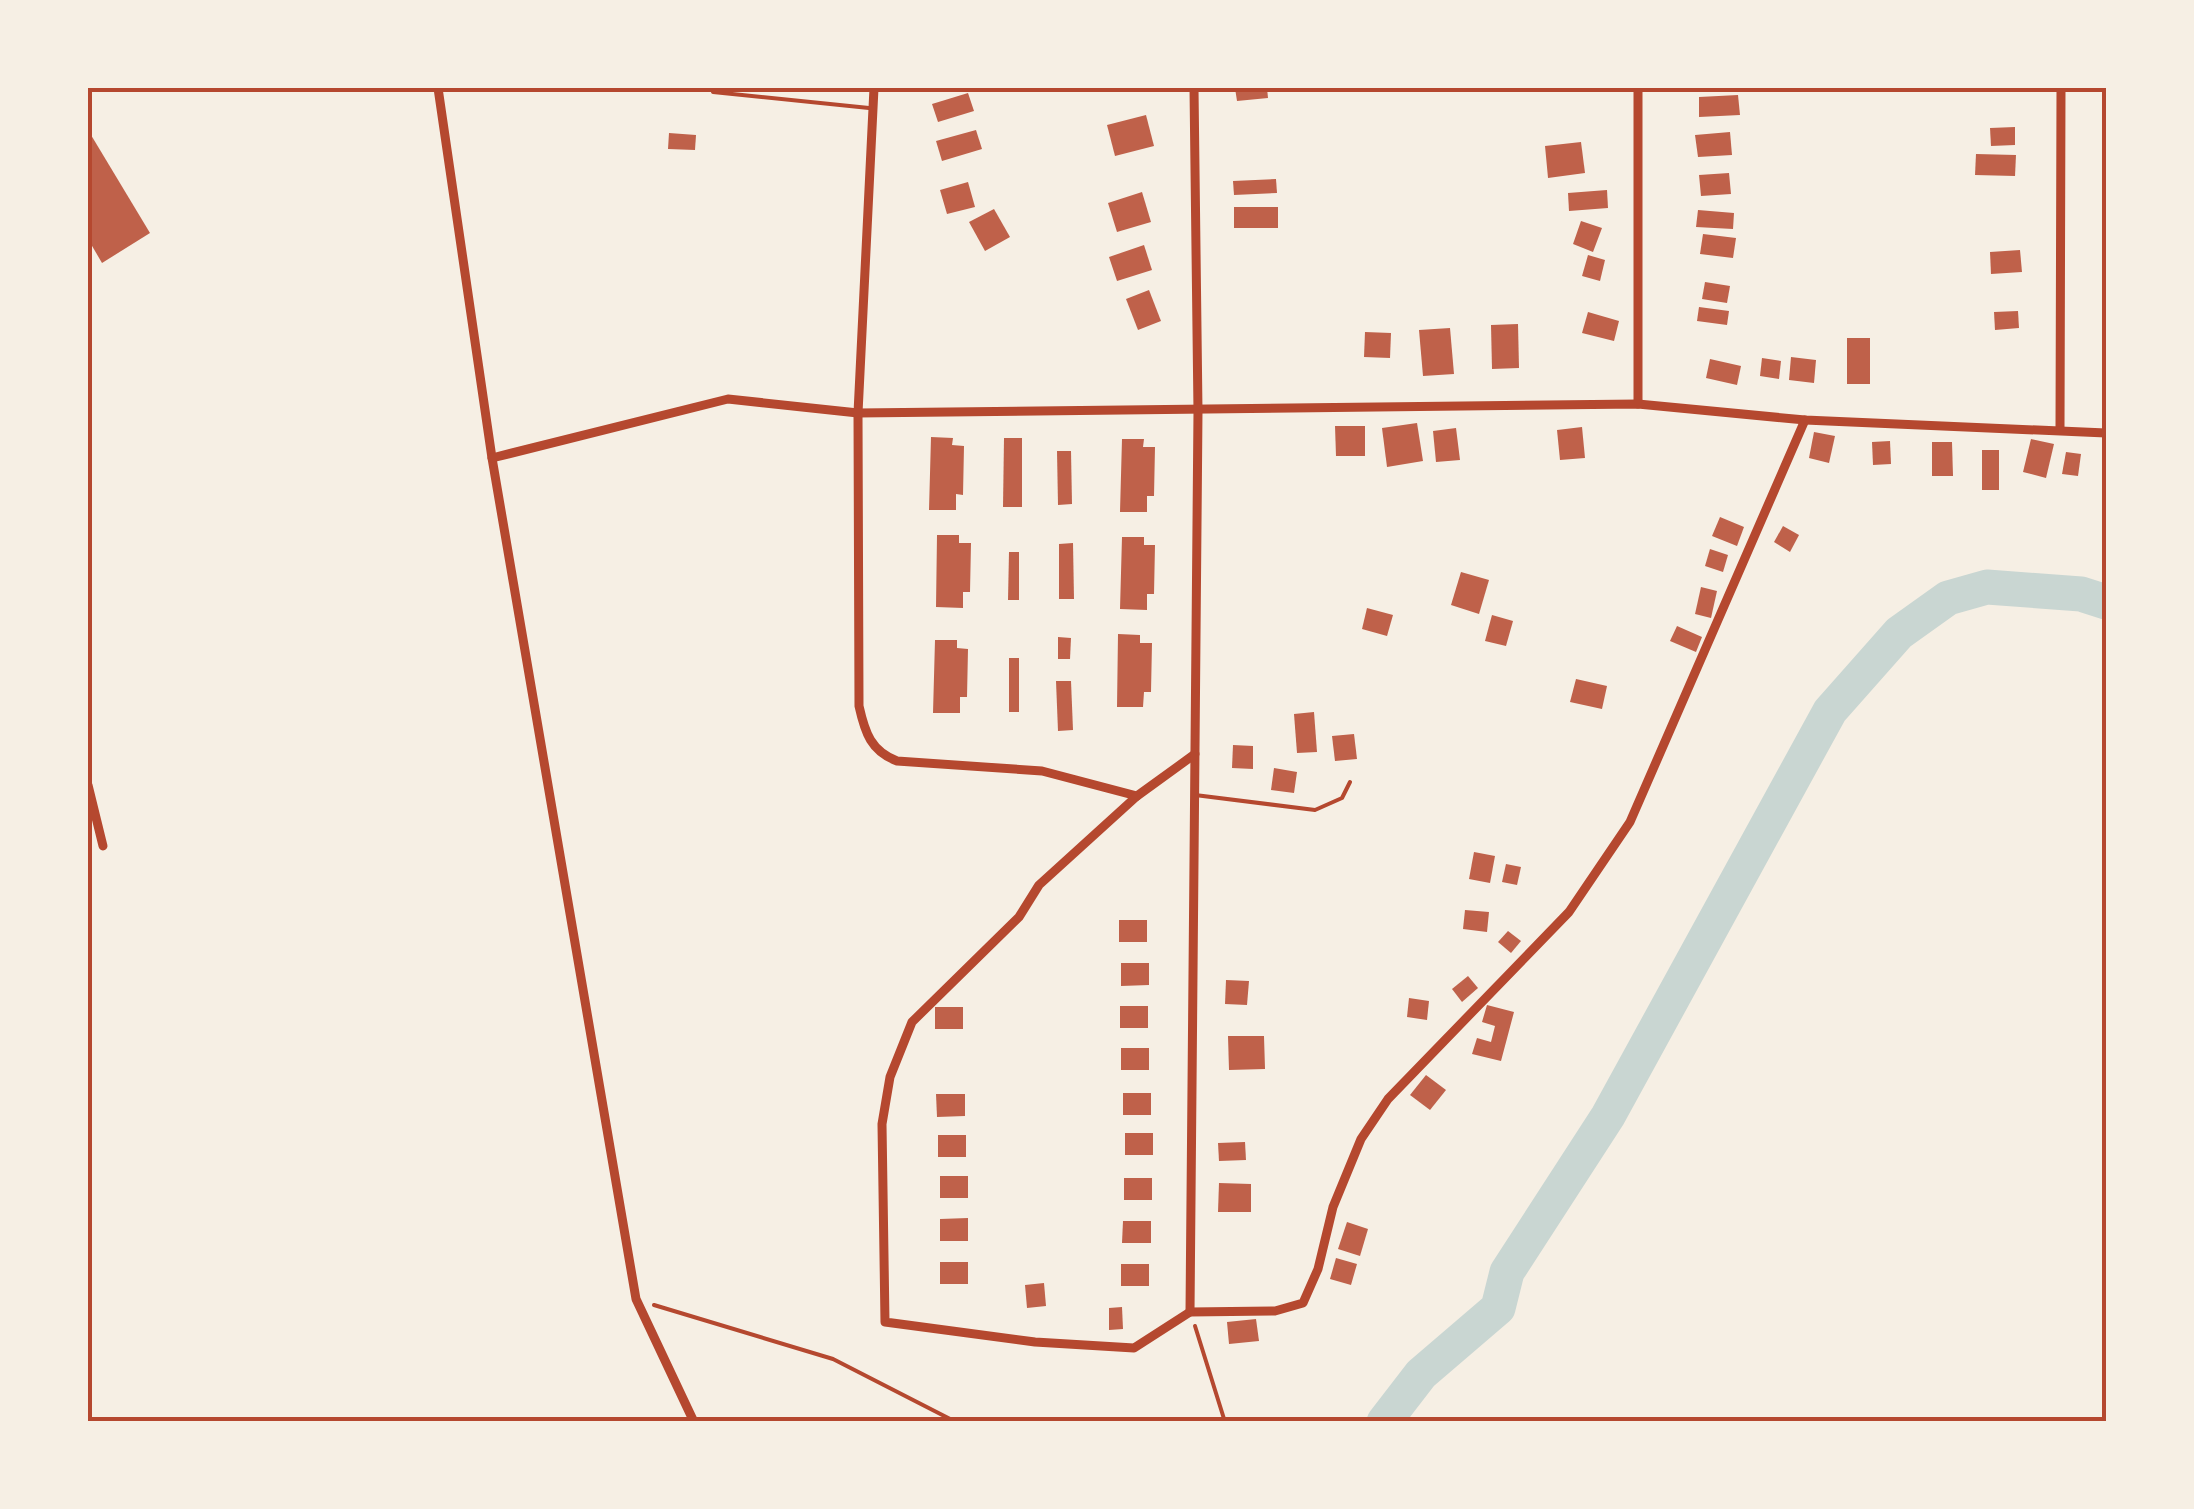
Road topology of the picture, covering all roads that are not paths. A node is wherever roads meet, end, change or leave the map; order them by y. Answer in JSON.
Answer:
{"nodes":[{"id":1,"x":438,"y":88,"type":"edge"},
{"id":2,"x":712,"y":88,"type":"edge"},
{"id":3,"x":874,"y":88,"type":"edge"},
{"id":4,"x":1194,"y":88,"type":"edge"},
{"id":5,"x":1638,"y":88,"type":"edge"},
{"id":6,"x":2061,"y":88,"type":"edge"},
{"id":7,"x":874,"y":108,"type":"junction"},
{"id":8,"x":1638,"y":404,"type":"junction"},
{"id":9,"x":1198,"y":412,"type":"junction"},
{"id":10,"x":858,"y":413,"type":"junction"},
{"id":11,"x":1806,"y":420,"type":"junction"},
{"id":12,"x":2060,"y":428,"type":"junction"},
{"id":13,"x":2106,"y":433,"type":"edge"},
{"id":14,"x":492,"y":458,"type":"junction"},
{"id":15,"x":1195,"y":754,"type":"junction"},
{"id":16,"x":1350,"y":782,"type":"dead end"},
{"id":17,"x":88,"y":785,"type":"edge"},
{"id":18,"x":1194,"y":795,"type":"junction"},
{"id":19,"x":1136,"y":796,"type":"junction"},
{"id":20,"x":102,"y":846,"type":"dead end"},
{"id":21,"x":1190,"y":1312,"type":"junction"},
{"id":22,"x":694,"y":1422,"type":"edge"}],
"edges":[{"from":1,"to":14,"type":"street"},
{"from":2,"to":7,"type":"lane"},
{"from":3,"to":7,"type":"street"},
{"from":4,"to":9,"type":"street"},
{"from":5,"to":8,"type":"street"},
{"from":6,"to":12,"type":"street"},
{"from":7,"to":10,"type":"street"},
{"from":8,"to":9,"type":"street"},
{"from":8,"to":11,"type":"street"},
{"from":9,"to":10,"type":"street"},
{"from":9,"to":15,"type":"street"},
{"from":10,"to":14,"type":"street"},
{"from":10,"to":19,"type":"street"},
{"from":11,"to":12,"type":"street"},
{"from":11,"to":21,"type":"street"},
{"from":12,"to":13,"type":"street"},
{"from":14,"to":22,"type":"street"},
{"from":15,"to":18,"type":"street"},
{"from":15,"to":19,"type":"street"},
{"from":16,"to":18,"type":"lane"},
{"from":17,"to":20,"type":"street"},
{"from":18,"to":21,"type":"street"},
{"from":19,"to":21,"type":"street"}]}
